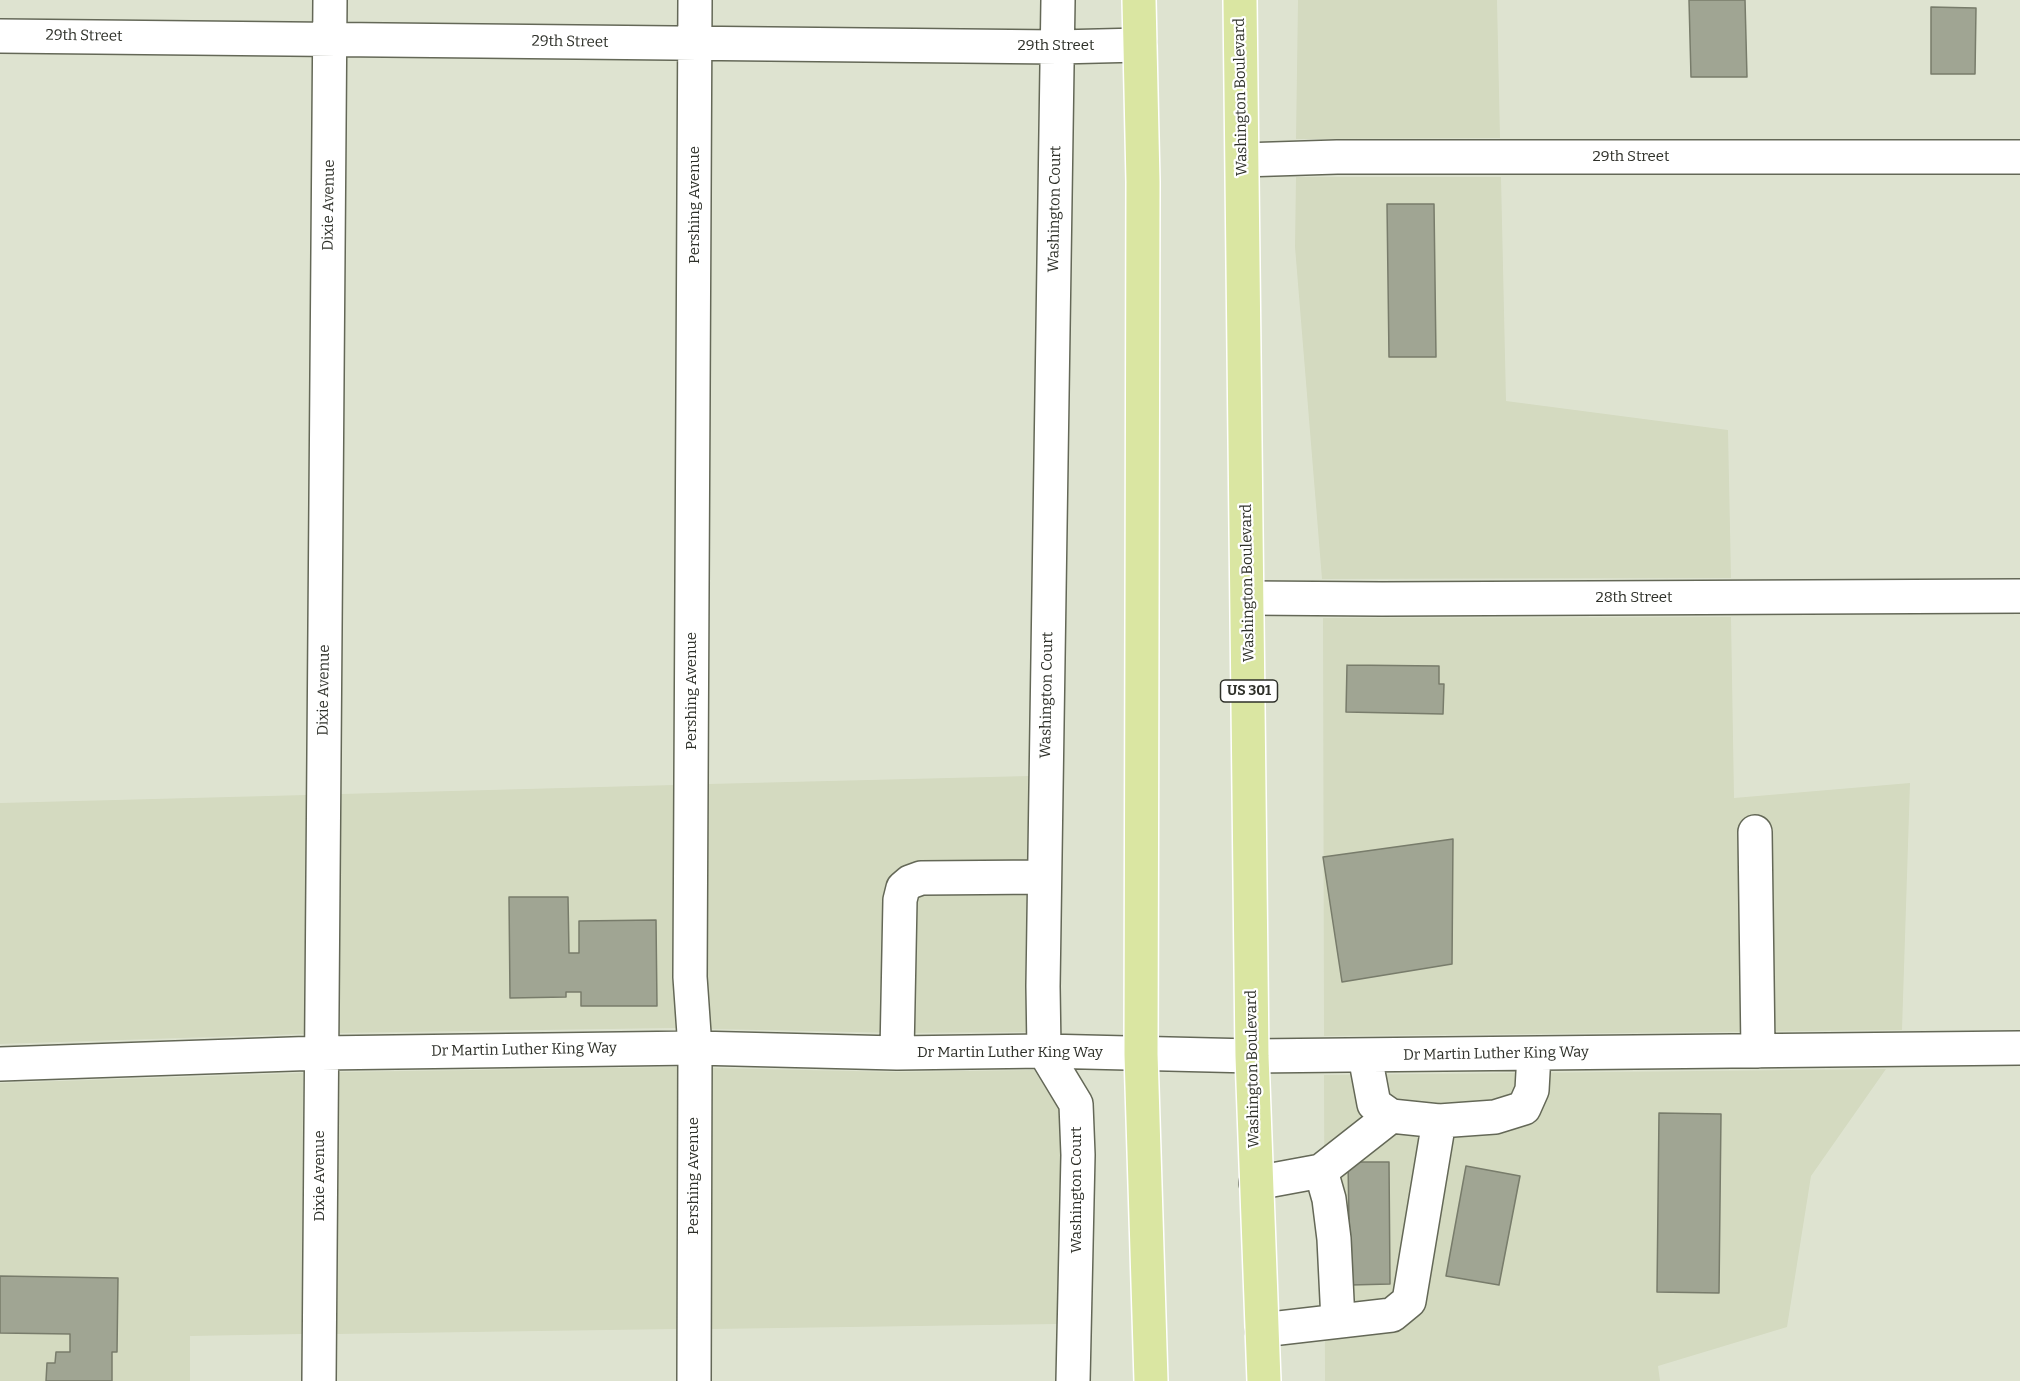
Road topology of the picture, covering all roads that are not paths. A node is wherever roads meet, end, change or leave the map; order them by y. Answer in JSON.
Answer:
{"nodes":[{"id":1,"x":330,"y":0,"type":"edge"},
{"id":2,"x":695,"y":0,"type":"edge"},
{"id":3,"x":1058,"y":0,"type":"edge"},
{"id":4,"x":1139,"y":0,"type":"edge"},
{"id":5,"x":1240,"y":0,"type":"edge"},
{"id":6,"x":0,"y":36,"type":"edge"},
{"id":7,"x":330,"y":39,"type":"junction"},
{"id":8,"x":696,"y":43,"type":"junction"},
{"id":9,"x":1140,"y":45,"type":"junction"},
{"id":10,"x":1058,"y":47,"type":"junction"},
{"id":11,"x":2020,"y":157,"type":"edge"},
{"id":12,"x":1242,"y":160,"type":"junction"},
{"id":13,"x":2020,"y":596,"type":"edge"},
{"id":14,"x":1248,"y":598,"type":"junction"},
{"id":15,"x":1755,"y":832,"type":"dead end"},
{"id":16,"x":1044,"y":877,"type":"junction"},
{"id":17,"x":694,"y":1048,"type":"junction"},
{"id":18,"x":2020,"y":1048,"type":"edge"},
{"id":19,"x":1044,"y":1051,"type":"junction"},
{"id":20,"x":1758,"y":1051,"type":"junction"},
{"id":21,"x":321,"y":1053,"type":"junction"},
{"id":22,"x":897,"y":1053,"type":"junction"},
{"id":23,"x":1141,"y":1054,"type":"junction"},
{"id":24,"x":1534,"y":1054,"type":"junction"},
{"id":25,"x":1252,"y":1056,"type":"junction"},
{"id":26,"x":1365,"y":1056,"type":"junction"},
{"id":27,"x":0,"y":1064,"type":"edge"},
{"id":28,"x":1391,"y":1116,"type":"junction"},
{"id":29,"x":1439,"y":1121,"type":"junction"},
{"id":30,"x":1320,"y":1171,"type":"junction"},
{"id":31,"x":1256,"y":1183,"type":"junction"},
{"id":32,"x":1338,"y":1321,"type":"junction"},
{"id":33,"x":1262,"y":1330,"type":"junction"},
{"id":34,"x":319,"y":1381,"type":"edge"},
{"id":35,"x":694,"y":1381,"type":"edge"},
{"id":36,"x":1073,"y":1381,"type":"edge"},
{"id":37,"x":1151,"y":1381,"type":"edge"},
{"id":38,"x":1264,"y":1381,"type":"edge"}],
"edges":[{"from":1,"to":7,"type":"street","name":"Dixie Avenue"},
{"from":2,"to":8,"type":"street","name":"Pershing Avenue"},
{"from":3,"to":10,"type":"street","name":"Washington Court"},
{"from":4,"to":9,"type":"main road"},
{"from":5,"to":12,"type":"main road","name":"Washington Boulevard","number":"US 301"},
{"from":6,"to":7,"type":"street","name":"29th Street"},
{"from":7,"to":8,"type":"street","name":"29th Street"},
{"from":7,"to":21,"type":"street","name":"Dixie Avenue"},
{"from":8,"to":10,"type":"street","name":"29th Street"},
{"from":8,"to":17,"type":"street","name":"Pershing Avenue"},
{"from":9,"to":10,"type":"street","name":"29th Street"},
{"from":9,"to":23,"type":"main road"},
{"from":10,"to":16,"type":"street","name":"Washington Court"},
{"from":11,"to":12,"type":"street","name":"29th Street"},
{"from":12,"to":14,"type":"main road","name":"Washington Boulevard","number":"US 301"},
{"from":13,"to":14,"type":"street","name":"28th Street"},
{"from":14,"to":25,"type":"main road","name":"Washington Boulevard","number":"US 301"},
{"from":15,"to":20,"type":"street"},
{"from":16,"to":19,"type":"street","name":"Washington Court"},
{"from":16,"to":22,"type":"street"},
{"from":17,"to":21,"type":"street","name":"Dr Martin Luther King Way"},
{"from":17,"to":22,"type":"street","name":"Dr Martin Luther King Way"},
{"from":17,"to":35,"type":"street","name":"Pershing Avenue"},
{"from":18,"to":20,"type":"street","name":"Dr Martin Luther King Way"},
{"from":19,"to":22,"type":"street","name":"Dr Martin Luther King Way"},
{"from":19,"to":23,"type":"street","name":"Dr Martin Luther King Way"},
{"from":19,"to":36,"type":"street","name":"Washington Court"},
{"from":20,"to":24,"type":"street","name":"Dr Martin Luther King Way"},
{"from":21,"to":27,"type":"street","name":"Dr Martin Luther King Way"},
{"from":21,"to":34,"type":"street","name":"Dixie Avenue"},
{"from":23,"to":25,"type":"street","name":"Dr Martin Luther King Way"},
{"from":23,"to":37,"type":"main road"},
{"from":24,"to":26,"type":"street","name":"Dr Martin Luther King Way"},
{"from":24,"to":29,"type":"street"},
{"from":25,"to":26,"type":"street","name":"Dr Martin Luther King Way"},
{"from":25,"to":31,"type":"main road","name":"Washington Boulevard","number":"US 301"},
{"from":26,"to":28,"type":"street"},
{"from":28,"to":29,"type":"street"},
{"from":28,"to":30,"type":"street"},
{"from":29,"to":32,"type":"street"},
{"from":30,"to":31,"type":"street"},
{"from":30,"to":32,"type":"street"},
{"from":31,"to":33,"type":"main road","name":"Washington Boulevard","number":"US 301"},
{"from":32,"to":33,"type":"street"},
{"from":33,"to":38,"type":"main road","name":"Washington Boulevard","number":"US 301"}]}
